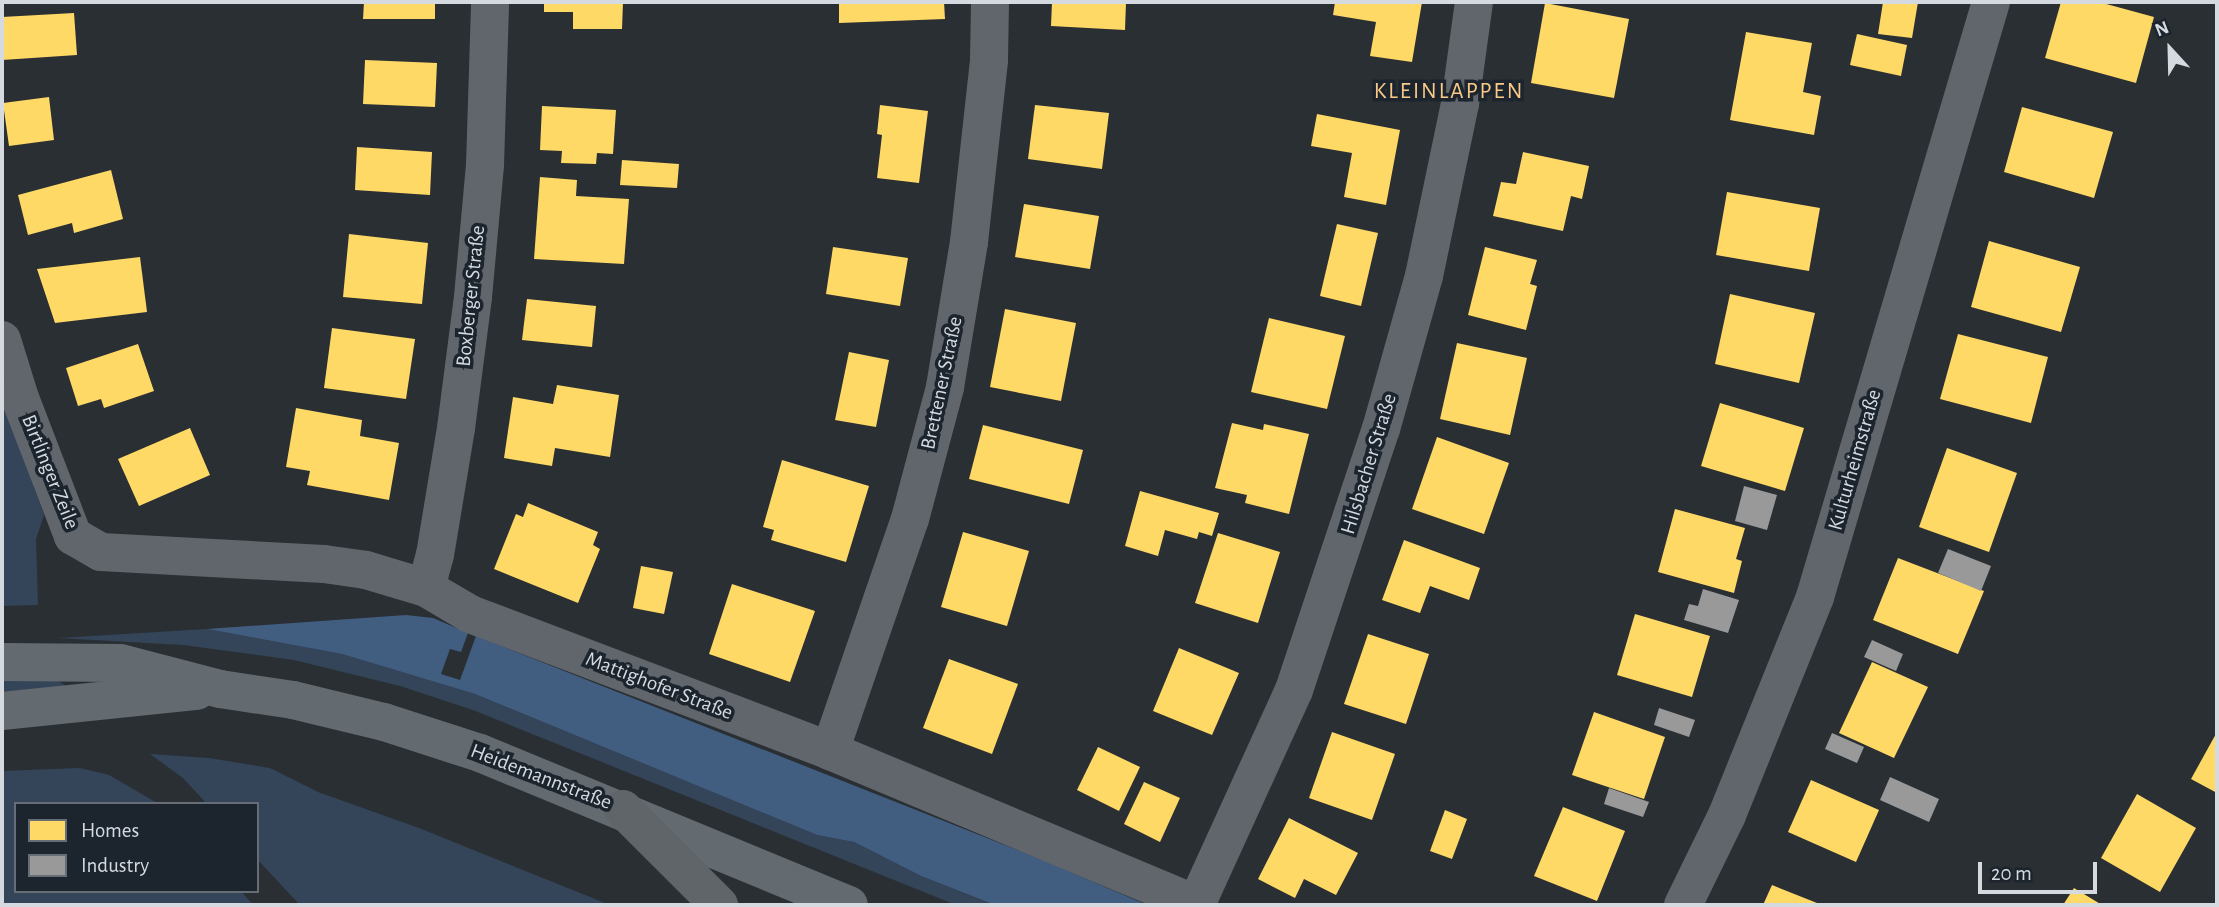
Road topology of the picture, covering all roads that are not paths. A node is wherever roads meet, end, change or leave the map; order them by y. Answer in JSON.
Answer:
{"nodes":[{"id":1,"x":491,"y":2,"type":"edge"},
{"id":2,"x":990,"y":2,"type":"edge"},
{"id":3,"x":1474,"y":2,"type":"edge"},
{"id":4,"x":1991,"y":2,"type":"edge"},
{"id":5,"x":2,"y":340,"type":"edge"},
{"id":6,"x":101,"y":552,"type":"joint"},
{"id":7,"x":426,"y":588,"type":"junction"},
{"id":8,"x":2,"y":662,"type":"edge"},
{"id":9,"x":220,"y":689,"type":"junction"},
{"id":10,"x":2,"y":711,"type":"edge"},
{"id":11,"x":830,"y":751,"type":"junction"},
{"id":12,"x":624,"y":810,"type":"junction"},
{"id":13,"x":719,"y":905,"type":"edge"},
{"id":14,"x":849,"y":905,"type":"edge"},
{"id":15,"x":1197,"y":905,"type":"edge"},
{"id":16,"x":1683,"y":905,"type":"edge"}],
"edges":[{"from":1,"to":7,"type":"street","name":"Boxberger Straße"},
{"from":2,"to":11,"type":"street","name":"Brettener Straße"},
{"from":3,"to":15,"type":"street","name":"Hilsbacher Straße"},
{"from":4,"to":16,"type":"street","name":"Kulturheimstraße"},
{"from":5,"to":6,"type":"street","name":"Birtlinger Zeile"},
{"from":6,"to":7,"type":"street","name":"Mattighofer Straße"},
{"from":7,"to":11,"type":"street","name":"Mattighofer Straße"},
{"from":8,"to":9,"type":"main road","name":"Heidemannstraße"},
{"from":9,"to":10,"type":"main road","name":"Heidemannstraße"},
{"from":9,"to":12,"type":"main road","name":"Heidemannstraße"},
{"from":11,"to":15,"type":"street","name":"Mattighofer Straße"},
{"from":12,"to":13,"type":"highway"},
{"from":12,"to":14,"type":"main road","name":"Heidemannstraße"}]}
